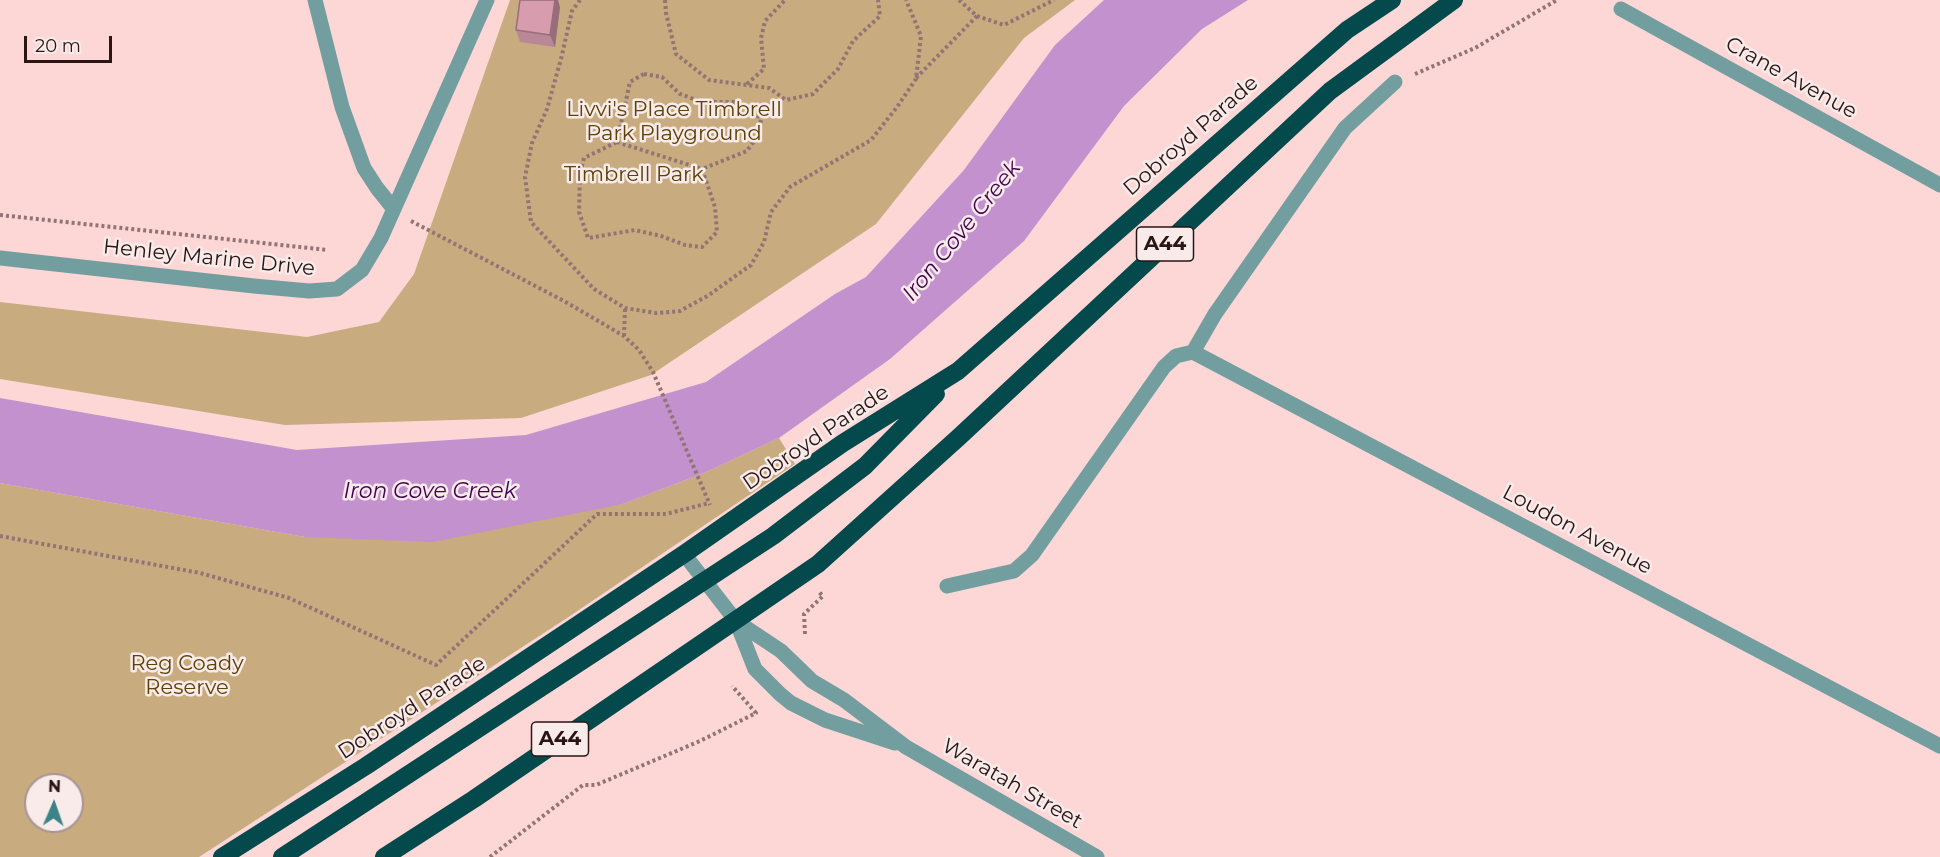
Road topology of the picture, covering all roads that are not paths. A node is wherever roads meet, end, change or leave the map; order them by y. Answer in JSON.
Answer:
{"nodes":[{"id":1,"x":315,"y":0,"type":"edge"},
{"id":2,"x":487,"y":0,"type":"edge"},
{"id":3,"x":1392,"y":0,"type":"edge"},
{"id":4,"x":1454,"y":0,"type":"edge"},
{"id":5,"x":1621,"y":9,"type":"dead end"},
{"id":6,"x":1395,"y":82,"type":"road end"},
{"id":7,"x":1940,"y":185,"type":"edge"},
{"id":8,"x":393,"y":208,"type":"junction"},
{"id":9,"x":0,"y":258,"type":"edge"},
{"id":10,"x":1193,"y":352,"type":"junction"},
{"id":11,"x":958,"y":371,"type":"junction"},
{"id":12,"x":684,"y":554,"type":"junction"},
{"id":13,"x":704,"y":581,"type":"junction"},
{"id":14,"x":947,"y":586,"type":"dead end"},
{"id":15,"x":736,"y":621,"type":"junction"},
{"id":16,"x":1940,"y":746,"type":"edge"},
{"id":17,"x":906,"y":747,"type":"junction"},
{"id":18,"x":222,"y":857,"type":"edge"},
{"id":19,"x":282,"y":857,"type":"edge"},
{"id":20,"x":384,"y":857,"type":"edge"},
{"id":21,"x":1097,"y":857,"type":"edge"}],
"edges":[{"from":1,"to":8,"type":"street"},
{"from":2,"to":8,"type":"street","name":"Henley Marine Drive"},
{"from":3,"to":11,"type":"highway","name":"Dobroyd Parade","number":"A44"},
{"from":4,"to":15,"type":"highway","number":"A44"},
{"from":5,"to":7,"type":"street","name":"Crane Avenue"},
{"from":6,"to":10,"type":"street"},
{"from":8,"to":9,"type":"street","name":"Henley Marine Drive"},
{"from":10,"to":14,"type":"street"},
{"from":10,"to":16,"type":"street","name":"Loudon Avenue"},
{"from":11,"to":12,"type":"highway","name":"Dobroyd Parade","number":"A44"},
{"from":11,"to":13,"type":"highway"},
{"from":12,"to":13,"type":"street","name":"Waratah Street"},
{"from":12,"to":18,"type":"highway","name":"Dobroyd Parade","number":"A44"},
{"from":13,"to":15,"type":"street","name":"Waratah Street"},
{"from":13,"to":19,"type":"highway"},
{"from":15,"to":17,"type":"street","name":"Waratah Street"},
{"from":15,"to":17,"type":"street","name":"Waratah Street"},
{"from":15,"to":20,"type":"highway","number":"A44"},
{"from":17,"to":21,"type":"street","name":"Waratah Street"}]}
